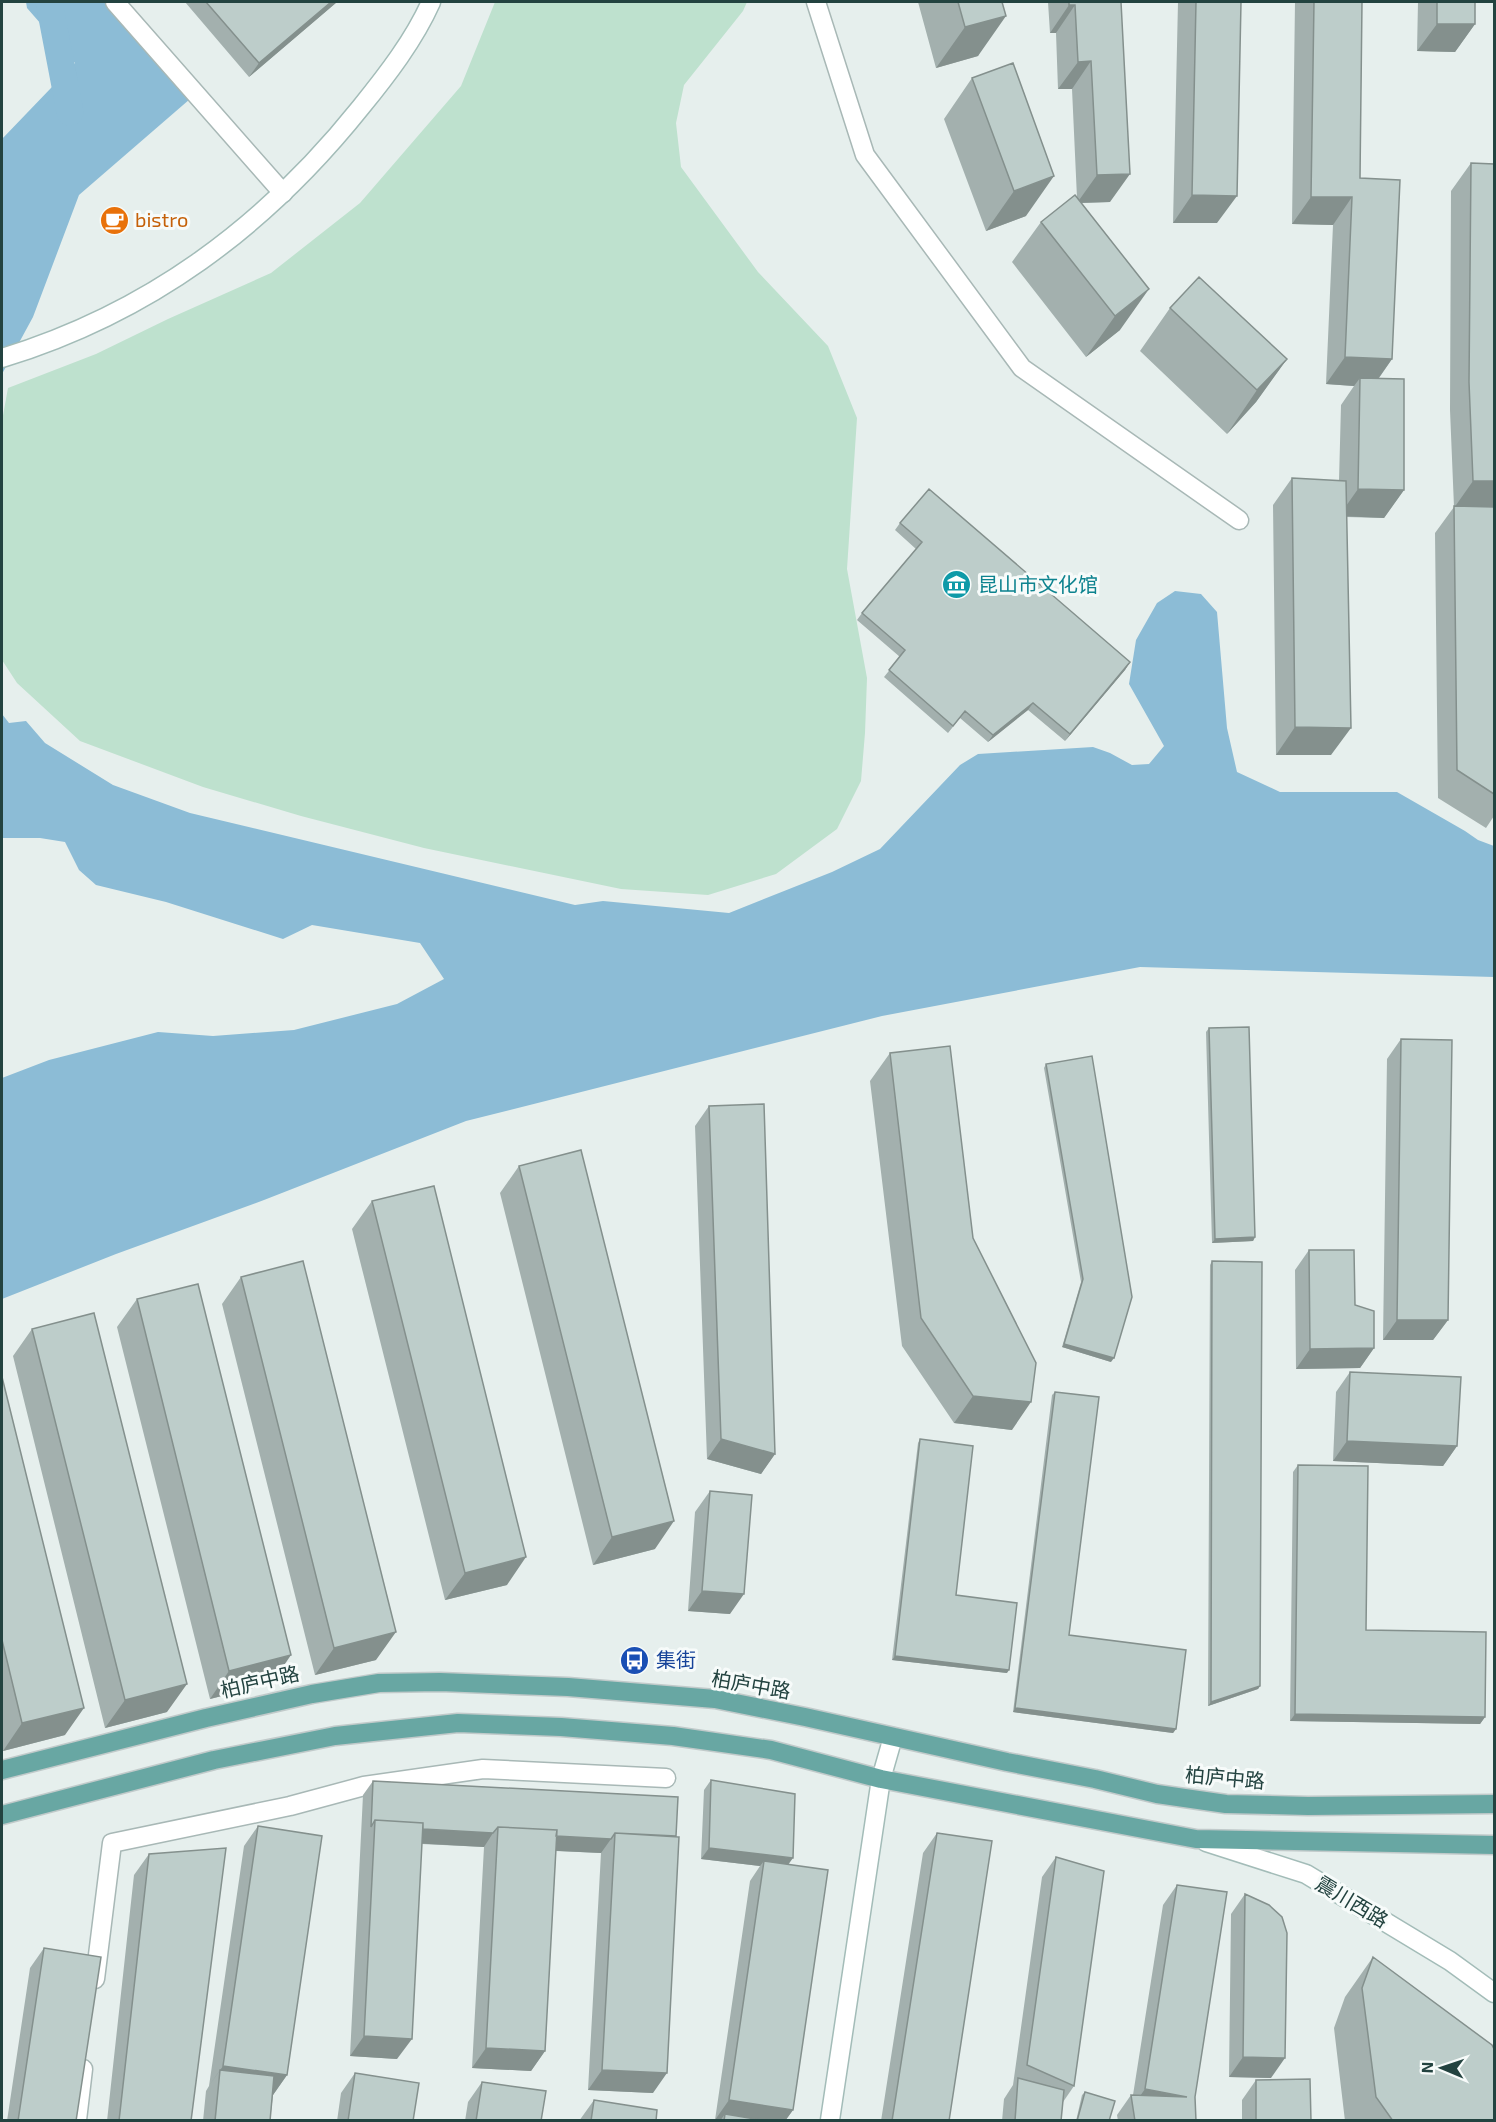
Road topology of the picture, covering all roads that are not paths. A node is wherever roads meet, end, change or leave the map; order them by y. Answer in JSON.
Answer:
{"nodes":[{"id":1,"x":115,"y":2,"type":"edge"},
{"id":2,"x":431,"y":2,"type":"edge"},
{"id":3,"x":816,"y":2,"type":"edge"},
{"id":4,"x":283,"y":193,"type":"junction"},
{"id":5,"x":2,"y":358,"type":"edge"},
{"id":6,"x":1239,"y":520,"type":"dead end"},
{"id":7,"x":893,"y":1737,"type":"junction"},
{"id":8,"x":2,"y":1770,"type":"edge"},
{"id":9,"x":666,"y":1778,"type":"dead end"},
{"id":10,"x":880,"y":1779,"type":"junction"},
{"id":11,"x":1494,"y":1804,"type":"edge"},
{"id":12,"x":2,"y":1815,"type":"edge"},
{"id":13,"x":1196,"y":1839,"type":"junction"},
{"id":14,"x":1494,"y":1845,"type":"edge"},
{"id":15,"x":93,"y":1993,"type":"edge"},
{"id":16,"x":1494,"y":1993,"type":"edge"},
{"id":17,"x":86,"y":2051,"type":"edge"},
{"id":18,"x":77,"y":2121,"type":"edge"},
{"id":19,"x":830,"y":2121,"type":"edge"}],
"edges":[{"from":1,"to":4,"type":"street"},
{"from":2,"to":4,"type":"street"},
{"from":3,"to":6,"type":"street"},
{"from":4,"to":5,"type":"street"},
{"from":7,"to":8,"type":"main road","name":"柏庐中路"},
{"from":7,"to":10,"type":"street"},
{"from":7,"to":11,"type":"main road","name":"柏庐中路"},
{"from":9,"to":15,"type":"street"},
{"from":10,"to":12,"type":"main road"},
{"from":10,"to":13,"type":"main road"},
{"from":10,"to":19,"type":"street"},
{"from":13,"to":14,"type":"main road"},
{"from":13,"to":16,"type":"street","name":"震川西路"},
{"from":17,"to":18,"type":"street"}]}
